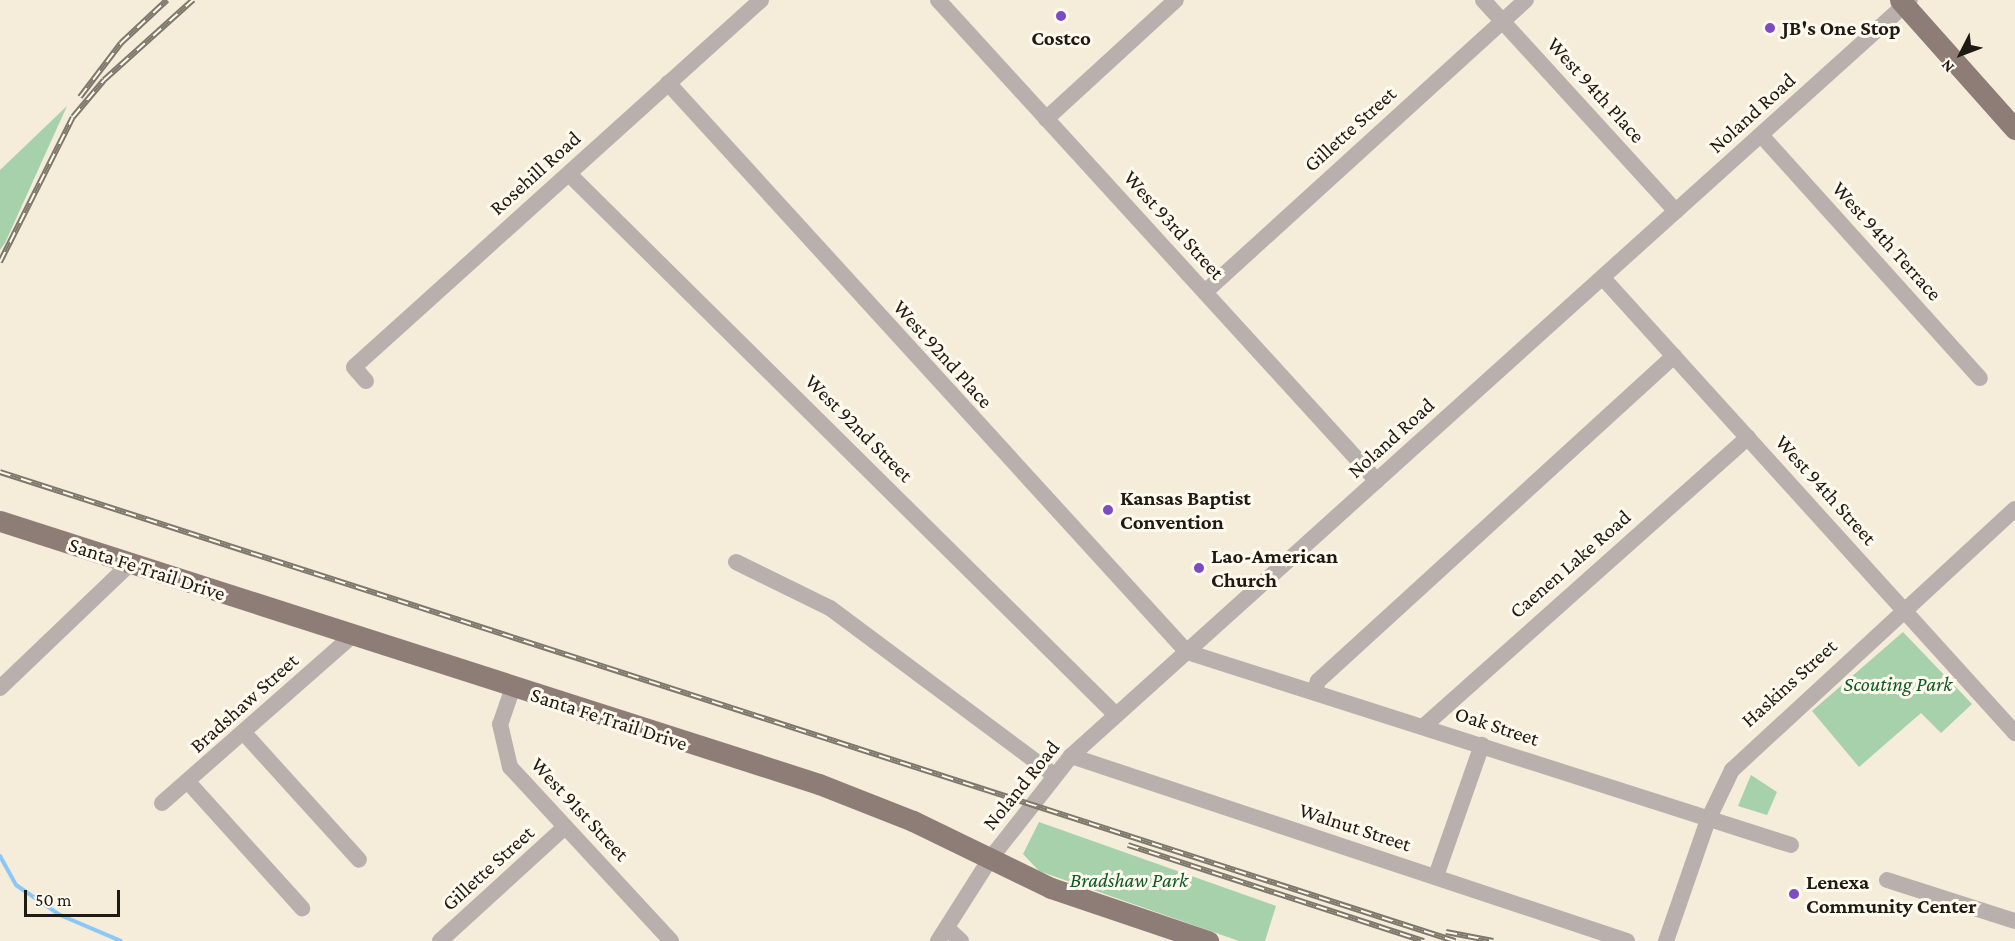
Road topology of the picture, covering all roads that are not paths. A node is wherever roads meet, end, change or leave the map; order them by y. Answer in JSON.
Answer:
{"nodes":[{"id":1,"x":761,"y":0,"type":"edge"},
{"id":2,"x":938,"y":0,"type":"edge"},
{"id":3,"x":1176,"y":0,"type":"edge"},
{"id":4,"x":1483,"y":0,"type":"edge"},
{"id":5,"x":1526,"y":0,"type":"edge"},
{"id":6,"x":1902,"y":1,"type":"edge"},
{"id":7,"x":1502,"y":21,"type":"junction"},
{"id":8,"x":668,"y":83,"type":"junction"},
{"id":9,"x":1047,"y":119,"type":"junction"},
{"id":10,"x":2015,"y":129,"type":"edge"},
{"id":11,"x":1761,"y":135,"type":"junction"},
{"id":12,"x":568,"y":174,"type":"junction"},
{"id":13,"x":1676,"y":211,"type":"junction"},
{"id":14,"x":1603,"y":278,"type":"junction"},
{"id":15,"x":1205,"y":292,"type":"junction"},
{"id":16,"x":1674,"y":356,"type":"junction"},
{"id":17,"x":1980,"y":378,"type":"dead end"},
{"id":18,"x":366,"y":381,"type":"dead end"},
{"id":19,"x":1748,"y":437,"type":"junction"},
{"id":20,"x":1377,"y":481,"type":"junction"},
{"id":21,"x":2015,"y":509,"type":"edge"},
{"id":22,"x":0,"y":521,"type":"edge"},
{"id":23,"x":736,"y":562,"type":"dead end"},
{"id":24,"x":131,"y":563,"type":"junction"},
{"id":25,"x":1903,"y":610,"type":"junction"},
{"id":26,"x":354,"y":635,"type":"junction"},
{"id":27,"x":1187,"y":652,"type":"junction"},
{"id":28,"x":0,"y":688,"type":"edge"},
{"id":29,"x":512,"y":690,"type":"junction"},
{"id":30,"x":1314,"y":692,"type":"junction"},
{"id":31,"x":1116,"y":715,"type":"junction"},
{"id":32,"x":1424,"y":726,"type":"junction"},
{"id":33,"x":244,"y":733,"type":"junction"},
{"id":34,"x":2015,"y":733,"type":"edge"},
{"id":35,"x":1482,"y":745,"type":"junction"},
{"id":36,"x":1071,"y":756,"type":"junction"},
{"id":37,"x":1054,"y":775,"type":"junction"},
{"id":38,"x":189,"y":783,"type":"junction"},
{"id":39,"x":162,"y":803,"type":"dead end"},
{"id":40,"x":1708,"y":820,"type":"junction"},
{"id":41,"x":566,"y":827,"type":"junction"},
{"id":42,"x":1791,"y":845,"type":"dead end"},
{"id":43,"x":359,"y":860,"type":"dead end"},
{"id":44,"x":990,"y":860,"type":"junction"},
{"id":45,"x":1436,"y":876,"type":"junction"},
{"id":46,"x":1887,"y":880,"type":"dead end"},
{"id":47,"x":302,"y":908,"type":"dead end"},
{"id":48,"x":2015,"y":921,"type":"edge"},
{"id":49,"x":943,"y":934,"type":"edge"},
{"id":50,"x":440,"y":941,"type":"edge"},
{"id":51,"x":671,"y":941,"type":"edge"},
{"id":52,"x":961,"y":941,"type":"edge"},
{"id":53,"x":1208,"y":941,"type":"edge"},
{"id":54,"x":1627,"y":941,"type":"edge"},
{"id":55,"x":1666,"y":941,"type":"edge"}],
"edges":[{"from":1,"to":8,"type":"street","name":"Rosehill Road"},
{"from":2,"to":9,"type":"street","name":"West 93rd Street"},
{"from":3,"to":9,"type":"street"},
{"from":4,"to":7,"type":"street","name":"West 94th Place"},
{"from":5,"to":7,"type":"street","name":"Gillette Street"},
{"from":6,"to":10,"type":"main road"},
{"from":6,"to":11,"type":"street","name":"Noland Road"},
{"from":7,"to":13,"type":"street","name":"West 94th Place"},
{"from":7,"to":15,"type":"street","name":"Gillette Street"},
{"from":8,"to":12,"type":"street","name":"Rosehill Road"},
{"from":8,"to":27,"type":"street","name":"West 92nd Place"},
{"from":9,"to":15,"type":"street","name":"West 93rd Street"},
{"from":11,"to":13,"type":"street","name":"Noland Road"},
{"from":11,"to":17,"type":"street","name":"West 94th Terrace"},
{"from":12,"to":18,"type":"street","name":"Rosehill Road"},
{"from":12,"to":31,"type":"street","name":"West 92nd Street"},
{"from":13,"to":14,"type":"street","name":"Noland Road"},
{"from":14,"to":16,"type":"street","name":"West 94th Street"},
{"from":14,"to":20,"type":"street","name":"Noland Road"},
{"from":15,"to":20,"type":"street","name":"West 93rd Street"},
{"from":16,"to":19,"type":"street","name":"West 94th Street"},
{"from":16,"to":30,"type":"street"},
{"from":19,"to":25,"type":"street","name":"West 94th Street"},
{"from":19,"to":32,"type":"street","name":"Caenen Lake Road"},
{"from":20,"to":27,"type":"street","name":"Noland Road"},
{"from":21,"to":25,"type":"street","name":"Haskins Street"},
{"from":22,"to":24,"type":"main road","name":"Santa Fe Trail Drive"},
{"from":23,"to":37,"type":"street"},
{"from":24,"to":26,"type":"main road","name":"Santa Fe Trail Drive"},
{"from":24,"to":28,"type":"street"},
{"from":25,"to":34,"type":"street","name":"West 94th Street"},
{"from":25,"to":40,"type":"street","name":"Haskins Street"},
{"from":26,"to":29,"type":"main road","name":"Santa Fe Trail Drive"},
{"from":26,"to":33,"type":"street","name":"Bradshaw Street"},
{"from":27,"to":30,"type":"street","name":"Oak Street"},
{"from":27,"to":31,"type":"street","name":"Noland Road"},
{"from":29,"to":41,"type":"street","name":"West 91st Street"},
{"from":29,"to":44,"type":"main road","name":"Santa Fe Trail Drive"},
{"from":30,"to":32,"type":"street","name":"Oak Street"},
{"from":31,"to":36,"type":"street","name":"Noland Road"},
{"from":32,"to":35,"type":"street","name":"Oak Street"},
{"from":33,"to":38,"type":"street","name":"Bradshaw Street"},
{"from":33,"to":43,"type":"street"},
{"from":35,"to":40,"type":"street","name":"Oak Street"},
{"from":35,"to":45,"type":"street"},
{"from":36,"to":37,"type":"street","name":"Noland Road"},
{"from":36,"to":45,"type":"street","name":"Walnut Street"},
{"from":37,"to":44,"type":"street","name":"Noland Road"},
{"from":38,"to":39,"type":"street","name":"Bradshaw Street"},
{"from":38,"to":47,"type":"street"},
{"from":40,"to":42,"type":"street","name":"Oak Street"},
{"from":40,"to":55,"type":"street","name":"Haskins Street"},
{"from":41,"to":50,"type":"street","name":"Gillette Street"},
{"from":41,"to":51,"type":"street","name":"West 91st Street"},
{"from":44,"to":49,"type":"street","name":"Noland Road"},
{"from":44,"to":53,"type":"main road","name":"Santa Fe Trail Drive"},
{"from":45,"to":54,"type":"street","name":"Walnut Street"},
{"from":46,"to":48,"type":"street"},
{"from":49,"to":52,"type":"street"}]}
